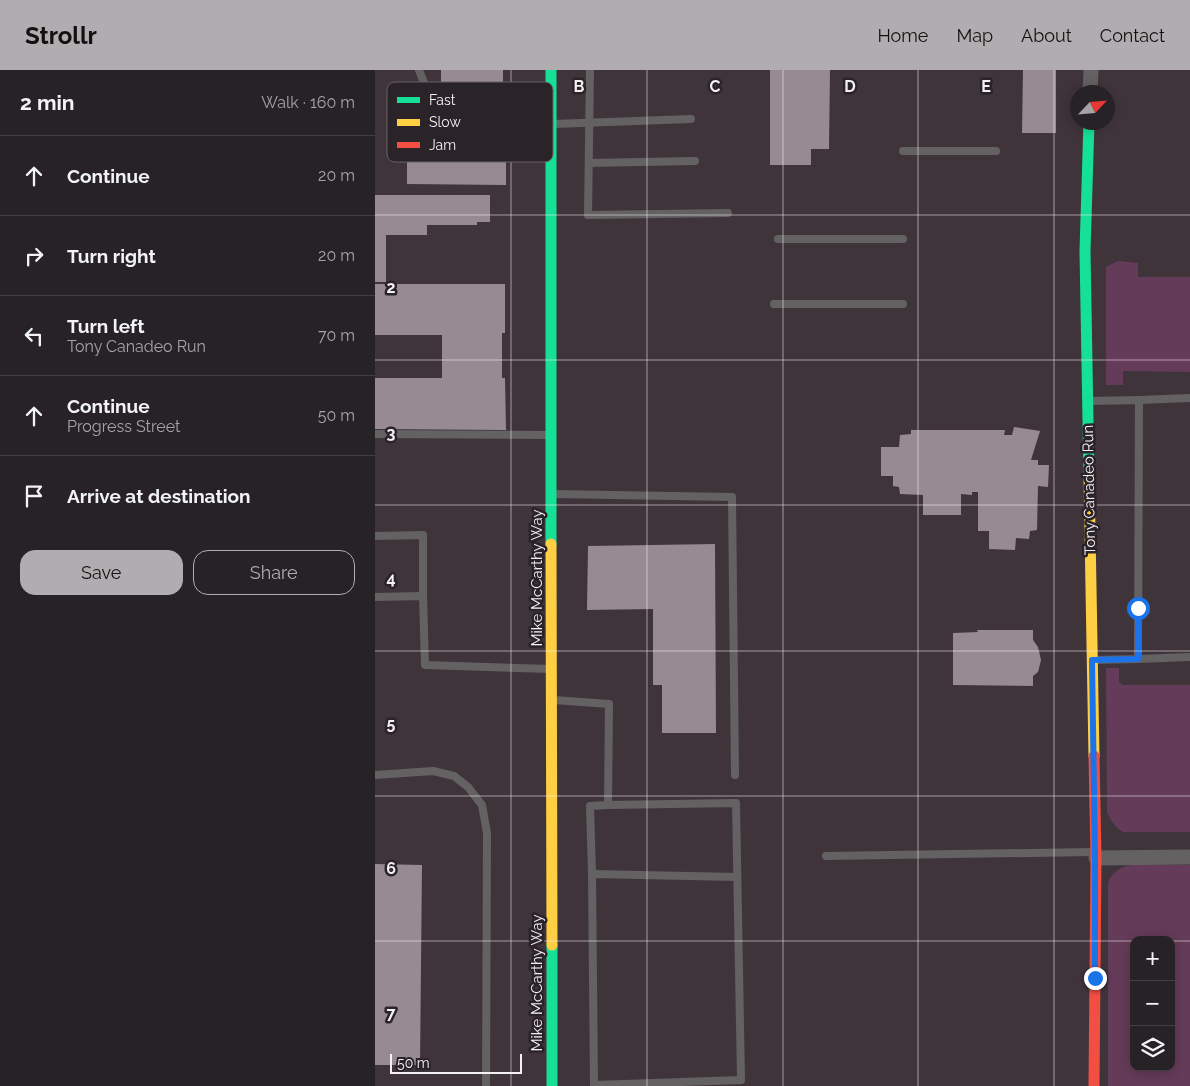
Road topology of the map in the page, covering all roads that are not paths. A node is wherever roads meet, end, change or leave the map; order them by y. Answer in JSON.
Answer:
{"nodes":[{"id":1,"x":419,"y":70,"type":"edge"},
{"id":2,"x":590,"y":70,"type":"edge"},
{"id":3,"x":1091,"y":70,"type":"edge"},
{"id":4,"x":424,"y":82,"type":"edge"},
{"id":5,"x":1091,"y":85,"type":"edge"},
{"id":6,"x":691,"y":119,"type":"dead end"},
{"id":7,"x":589,"y":122,"type":"junction"},
{"id":8,"x":553,"y":124,"type":"edge"},
{"id":9,"x":1089,"y":130,"type":"edge"},
{"id":10,"x":903,"y":151,"type":"dead end"},
{"id":11,"x":996,"y":151,"type":"dead end"},
{"id":12,"x":695,"y":161,"type":"dead end"},
{"id":13,"x":551,"y":162,"type":"edge"},
{"id":14,"x":589,"y":163,"type":"junction"},
{"id":15,"x":728,"y":213,"type":"dead end"},
{"id":16,"x":778,"y":239,"type":"dead end"},
{"id":17,"x":903,"y":239,"type":"dead end"},
{"id":18,"x":774,"y":304,"type":"dead end"},
{"id":19,"x":903,"y":304,"type":"dead end"},
{"id":20,"x":1190,"y":398,"type":"edge"},
{"id":21,"x":1139,"y":400,"type":"junction"},
{"id":22,"x":1088,"y":401,"type":"junction"},
{"id":23,"x":375,"y":434,"type":"edge"},
{"id":24,"x":552,"y":435,"type":"junction"},
{"id":25,"x":552,"y":494,"type":"junction"},
{"id":26,"x":375,"y":536,"type":"edge"},
{"id":27,"x":423,"y":596,"type":"junction"},
{"id":28,"x":375,"y":597,"type":"edge"},
{"id":29,"x":1190,"y":657,"type":"edge"},
{"id":30,"x":1138,"y":659,"type":"junction"},
{"id":31,"x":1092,"y":660,"type":"junction"},
{"id":32,"x":552,"y":669,"type":"junction"},
{"id":33,"x":551,"y":700,"type":"junction"},
{"id":34,"x":375,"y":775,"type":"edge"},
{"id":35,"x":735,"y":775,"type":"dead end"},
{"id":36,"x":608,"y":805,"type":"junction"},
{"id":37,"x":1095,"y":855,"type":"junction"},
{"id":38,"x":826,"y":856,"type":"dead end"},
{"id":39,"x":1190,"y":857,"type":"edge"},
{"id":40,"x":592,"y":874,"type":"junction"},
{"id":41,"x":737,"y":877,"type":"junction"},
{"id":42,"x":486,"y":1086,"type":"edge"},
{"id":43,"x":552,"y":1086,"type":"edge"},
{"id":44,"x":1094,"y":1086,"type":"edge"}],
"edges":[{"from":1,"to":4,"type":"lane"},
{"from":2,"to":7,"type":"lane"},
{"from":3,"to":5,"type":"street"},
{"from":6,"to":7,"type":"lane"},
{"from":7,"to":8,"type":"lane"},
{"from":7,"to":14,"type":"lane"},
{"from":9,"to":22,"type":"street","name":"Tony Canadeo Run"},
{"from":10,"to":11,"type":"lane"},
{"from":12,"to":14,"type":"lane"},
{"from":13,"to":24,"type":"street","name":"Mike McCarthy Way"},
{"from":14,"to":15,"type":"lane"},
{"from":16,"to":17,"type":"lane"},
{"from":18,"to":19,"type":"lane"},
{"from":20,"to":21,"type":"lane"},
{"from":21,"to":22,"type":"lane"},
{"from":21,"to":30,"type":"lane"},
{"from":22,"to":31,"type":"street","name":"Tony Canadeo Run"},
{"from":23,"to":24,"type":"lane"},
{"from":24,"to":25,"type":"street","name":"Mike McCarthy Way"},
{"from":25,"to":32,"type":"street","name":"Mike McCarthy Way"},
{"from":25,"to":35,"type":"lane"},
{"from":26,"to":27,"type":"lane"},
{"from":27,"to":28,"type":"lane"},
{"from":27,"to":32,"type":"lane"},
{"from":29,"to":30,"type":"lane"},
{"from":30,"to":31,"type":"lane"},
{"from":31,"to":37,"type":"street","name":"Tony Canadeo Run"},
{"from":32,"to":33,"type":"street","name":"Mike McCarthy Way"},
{"from":33,"to":36,"type":"lane"},
{"from":33,"to":43,"type":"street","name":"Mike McCarthy Way"},
{"from":34,"to":42,"type":"lane"},
{"from":36,"to":40,"type":"lane"},
{"from":36,"to":41,"type":"lane"},
{"from":37,"to":38,"type":"lane"},
{"from":37,"to":39,"type":"street"},
{"from":37,"to":44,"type":"street","name":"Tony Canadeo Run"},
{"from":40,"to":41,"type":"lane"},
{"from":40,"to":41,"type":"lane"}]}
